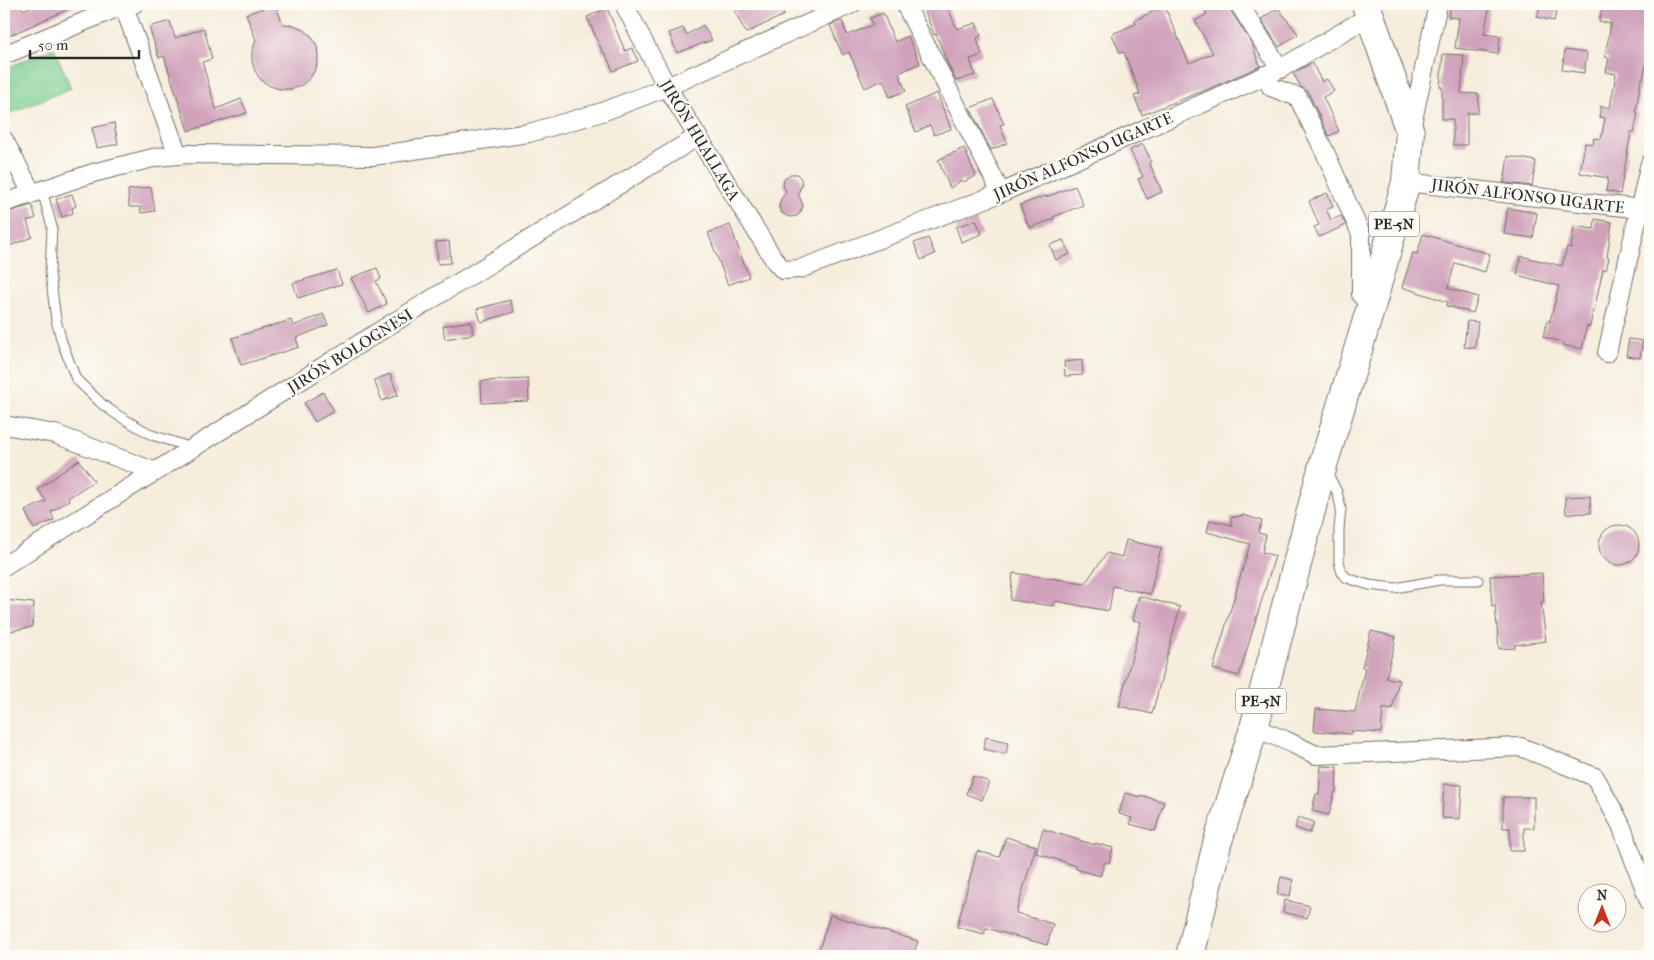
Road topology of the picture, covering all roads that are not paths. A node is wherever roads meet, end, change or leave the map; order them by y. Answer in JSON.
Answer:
{"nodes":[{"id":1,"x":127,"y":4,"type":"edge"},
{"id":2,"x":624,"y":4,"type":"edge"},
{"id":3,"x":852,"y":4,"type":"edge"},
{"id":4,"x":905,"y":4,"type":"edge"},
{"id":5,"x":1239,"y":4,"type":"edge"},
{"id":6,"x":1438,"y":4,"type":"edge"},
{"id":7,"x":1369,"y":10,"type":"edge"},
{"id":8,"x":4,"y":55,"type":"edge"},
{"id":9,"x":1273,"y":72,"type":"junction"},
{"id":10,"x":666,"y":87,"type":"junction"},
{"id":11,"x":1410,"y":132,"type":"junction"},
{"id":12,"x":697,"y":137,"type":"junction"},
{"id":13,"x":4,"y":140,"type":"edge"},
{"id":14,"x":178,"y":155,"type":"junction"},
{"id":15,"x":1650,"y":163,"type":"edge"},
{"id":16,"x":1406,"y":182,"type":"junction"},
{"id":17,"x":37,"y":192,"type":"junction"},
{"id":18,"x":1000,"y":192,"type":"junction"},
{"id":19,"x":4,"y":202,"type":"edge"},
{"id":20,"x":1645,"y":209,"type":"edge"},
{"id":21,"x":783,"y":270,"type":"joint"},
{"id":22,"x":1371,"y":307,"type":"junction"},
{"id":23,"x":1607,"y":353,"type":"dead end"},
{"id":24,"x":4,"y":425,"type":"edge"},
{"id":25,"x":191,"y":450,"type":"junction"},
{"id":26,"x":1323,"y":465,"type":"junction"},
{"id":27,"x":156,"y":472,"type":"junction"},
{"id":28,"x":4,"y":566,"type":"edge"},
{"id":29,"x":1478,"y":580,"type":"dead end"},
{"id":30,"x":1254,"y":728,"type":"junction"},
{"id":31,"x":1650,"y":903,"type":"edge"},
{"id":32,"x":1190,"y":956,"type":"edge"}],
"edges":[{"from":1,"to":8,"type":"street"},
{"from":1,"to":14,"type":"street"},
{"from":2,"to":10,"type":"street","name":"JIRÓN HUALLAGA"},
{"from":3,"to":10,"type":"street"},
{"from":4,"to":18,"type":"street"},
{"from":5,"to":9,"type":"street"},
{"from":6,"to":11,"type":"street"},
{"from":7,"to":9,"type":"street","name":"JIRÓN ALFONSO UGARTE"},
{"from":7,"to":11,"type":"highway","number":"PE-5N"},
{"from":9,"to":18,"type":"street","name":"JIRÓN ALFONSO UGARTE"},
{"from":9,"to":22,"type":"street"},
{"from":10,"to":12,"type":"street","name":"JIRÓN HUALLAGA"},
{"from":10,"to":14,"type":"street"},
{"from":11,"to":16,"type":"highway","number":"PE-5N"},
{"from":12,"to":21,"type":"street","name":"JIRÓN HUALLAGA"},
{"from":12,"to":25,"type":"street","name":"JIRÓN BOLOGNESI"},
{"from":13,"to":17,"type":"street"},
{"from":14,"to":17,"type":"street"},
{"from":15,"to":20,"type":"street"},
{"from":16,"to":20,"type":"street","name":"JIRÓN ALFONSO UGARTE"},
{"from":16,"to":22,"type":"highway","number":"PE-5N"},
{"from":17,"to":19,"type":"street"},
{"from":17,"to":25,"type":"lane"},
{"from":18,"to":21,"type":"street","name":"JIRÓN ALFONSO UGARTE"},
{"from":20,"to":23,"type":"street"},
{"from":22,"to":26,"type":"highway","number":"PE-5N"},
{"from":24,"to":27,"type":"street"},
{"from":25,"to":27,"type":"street","name":"JIRÓN BOLOGNESI"},
{"from":26,"to":29,"type":"lane"},
{"from":26,"to":30,"type":"highway","number":"PE-5N"},
{"from":27,"to":28,"type":"street","name":"JIRÓN BOLOGNESI"},
{"from":30,"to":31,"type":"street"},
{"from":30,"to":32,"type":"highway","number":"PE-5N"}]}
